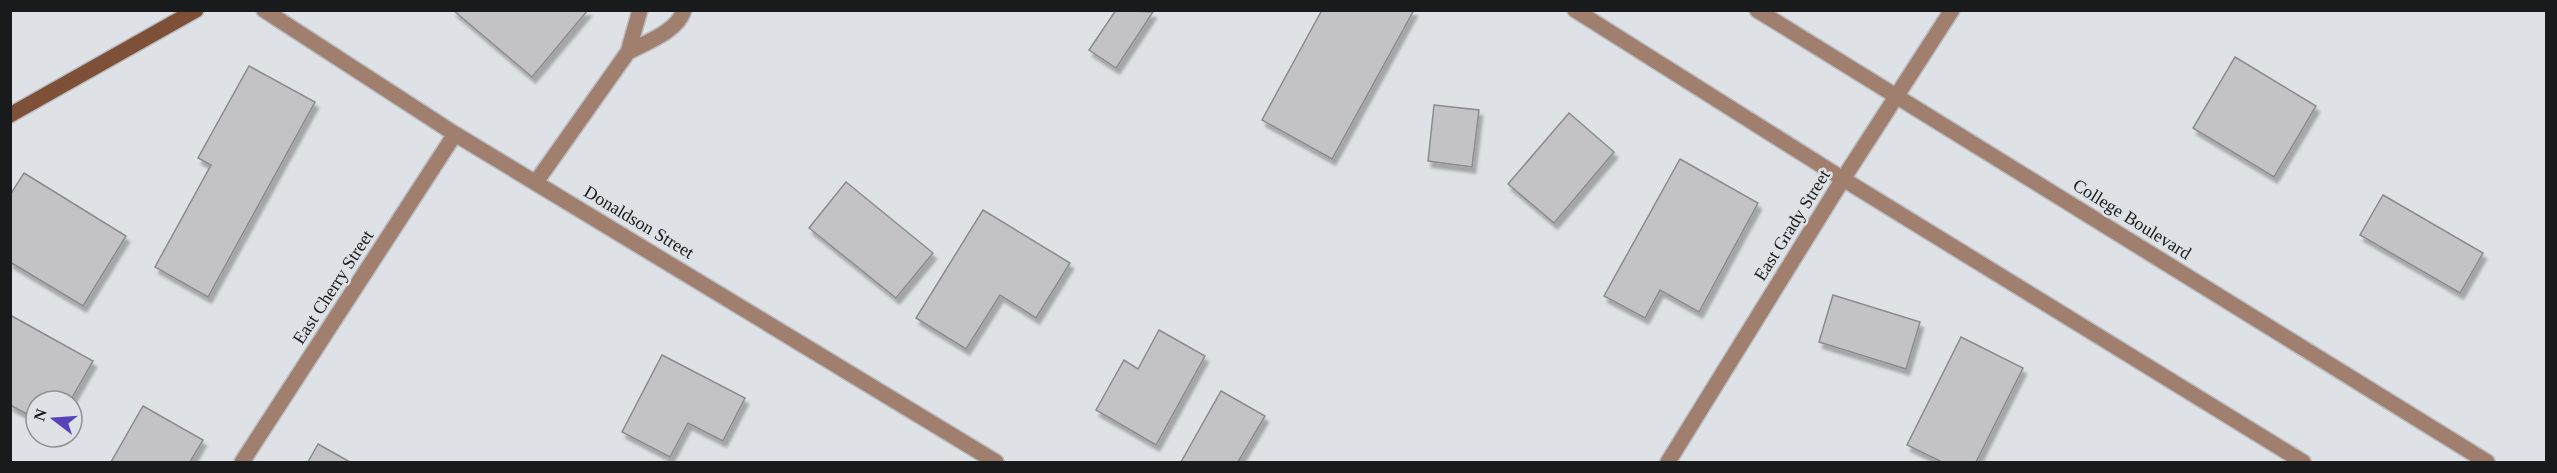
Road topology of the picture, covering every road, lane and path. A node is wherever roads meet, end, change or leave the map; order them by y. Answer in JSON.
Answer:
{"nodes":[{"id":1,"x":196,"y":10,"type":"edge"},
{"id":2,"x":264,"y":10,"type":"edge"},
{"id":3,"x":640,"y":10,"type":"edge"},
{"id":4,"x":684,"y":10,"type":"edge"},
{"id":5,"x":1575,"y":10,"type":"edge"},
{"id":6,"x":1757,"y":10,"type":"edge"},
{"id":7,"x":1952,"y":10,"type":"edge"},
{"id":8,"x":628,"y":52,"type":"junction"},
{"id":9,"x":1898,"y":97,"type":"junction"},
{"id":10,"x":10,"y":115,"type":"edge"},
{"id":11,"x":456,"y":134,"type":"junction"},
{"id":12,"x":1842,"y":179,"type":"junction"},
{"id":13,"x":536,"y":182,"type":"junction"},
{"id":14,"x":242,"y":462,"type":"edge"},
{"id":15,"x":996,"y":462,"type":"edge"},
{"id":16,"x":1668,"y":462,"type":"edge"},
{"id":17,"x":2303,"y":462,"type":"edge"},
{"id":18,"x":2487,"y":462,"type":"edge"}],
"edges":[{"from":1,"to":10,"type":"street"},
{"from":2,"to":11,"type":"street","name":"Donaldson Street"},
{"from":3,"to":8,"type":"street"},
{"from":4,"to":8,"type":"street"},
{"from":5,"to":12,"type":"street"},
{"from":6,"to":9,"type":"street","name":"College Boulevard"},
{"from":7,"to":9,"type":"street","name":"East Grady Street"},
{"from":8,"to":13,"type":"street"},
{"from":9,"to":12,"type":"street","name":"East Grady Street"},
{"from":9,"to":18,"type":"street","name":"College Boulevard"},
{"from":11,"to":13,"type":"street","name":"Donaldson Street"},
{"from":11,"to":14,"type":"street","name":"East Cherry Street"},
{"from":12,"to":16,"type":"street","name":"East Grady Street"},
{"from":12,"to":17,"type":"street"},
{"from":13,"to":15,"type":"street","name":"Donaldson Street"}]}
